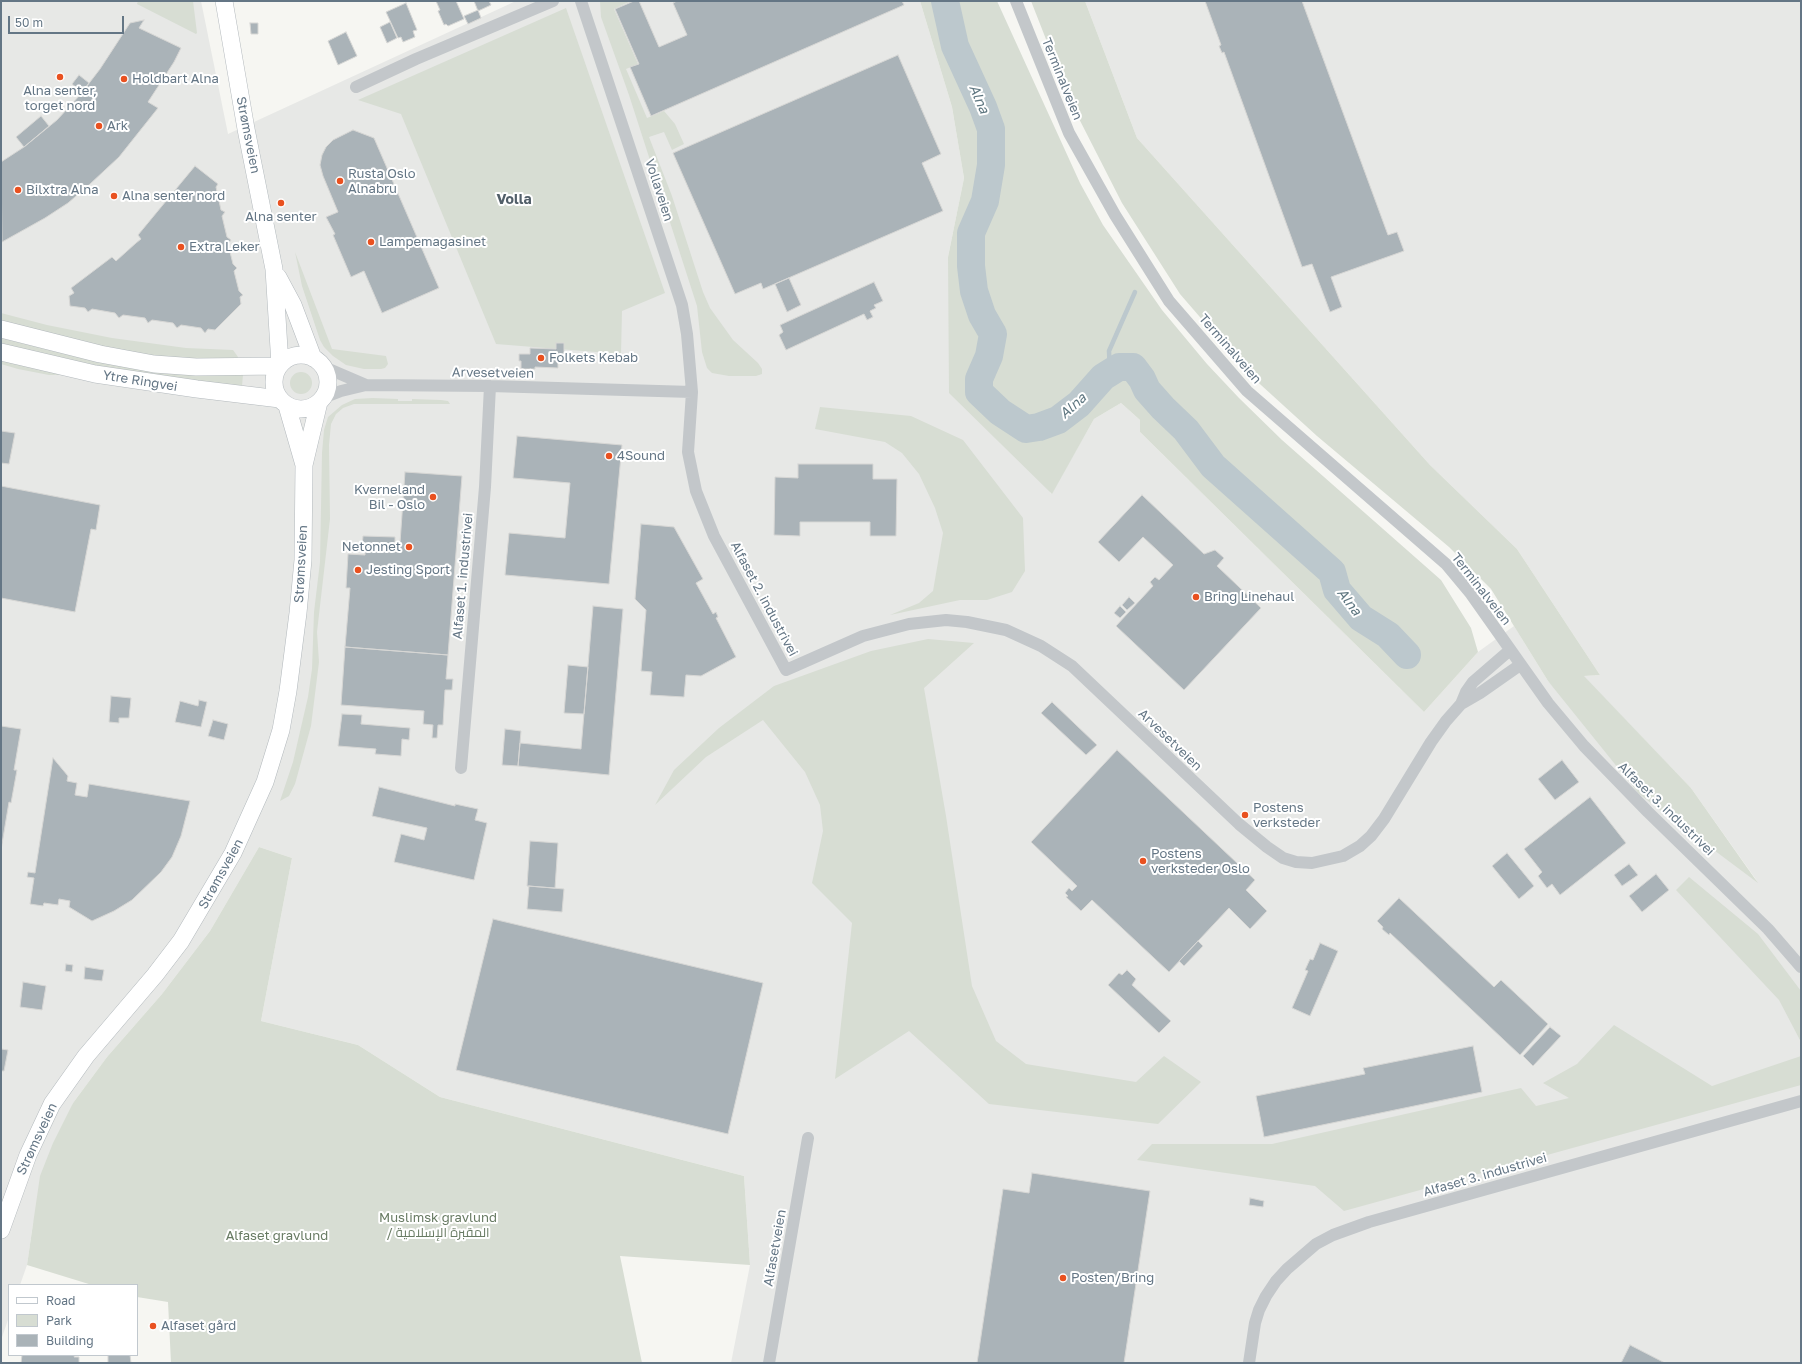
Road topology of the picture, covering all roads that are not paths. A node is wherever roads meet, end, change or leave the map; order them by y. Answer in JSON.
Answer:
{"nodes":[{"id":1,"x":224,"y":1,"type":"edge"},
{"id":2,"x":553,"y":1,"type":"edge"},
{"id":3,"x":581,"y":1,"type":"edge"},
{"id":4,"x":1016,"y":1,"type":"edge"},
{"id":5,"x":356,"y":87,"type":"dead end"},
{"id":6,"x":274,"y":269,"type":"junction"},
{"id":7,"x":1,"y":329,"type":"edge"},
{"id":8,"x":1,"y":352,"type":"edge"},
{"id":9,"x":318,"y":362,"type":"junction"},
{"id":10,"x":280,"y":365,"type":"junction"},
{"id":11,"x":366,"y":385,"type":"junction"},
{"id":12,"x":490,"y":386,"type":"junction"},
{"id":13,"x":692,"y":392,"type":"junction"},
{"id":14,"x":321,"y":400,"type":"junction"},
{"id":15,"x":284,"y":403,"type":"junction"},
{"id":16,"x":304,"y":465,"type":"junction"},
{"id":17,"x":1024,"y":638,"type":"joint"},
{"id":18,"x":1510,"y":650,"type":"junction"},
{"id":19,"x":1520,"y":665,"type":"junction"},
{"id":20,"x":1461,"y":704,"type":"junction"},
{"id":21,"x":461,"y":768,"type":"dead end"},
{"id":22,"x":1801,"y":967,"type":"edge"},
{"id":23,"x":1801,"y":1101,"type":"edge"},
{"id":24,"x":808,"y":1138,"type":"dead end"},
{"id":25,"x":1,"y":1230,"type":"edge"},
{"id":26,"x":769,"y":1363,"type":"edge"},
{"id":27,"x":1249,"y":1363,"type":"edge"}],
"edges":[{"from":1,"to":6,"type":"main road","name":"Strømsveien"},
{"from":2,"to":5,"type":"street"},
{"from":3,"to":13,"type":"street","name":"Vollaveien"},
{"from":4,"to":18,"type":"street","name":"Terminalveien"},
{"from":6,"to":9,"type":"main road","name":"Strømsveien"},
{"from":6,"to":10,"type":"main road","name":"Strømsveien"},
{"from":7,"to":10,"type":"main road","name":"Ytre Ringvei"},
{"from":8,"to":15,"type":"main road","name":"Ytre Ringvei"},
{"from":9,"to":10,"type":"main road"},
{"from":9,"to":11,"type":"street","name":"Arvesetveien"},
{"from":9,"to":14,"type":"main road"},
{"from":10,"to":15,"type":"main road"},
{"from":11,"to":12,"type":"street","name":"Arvesetveien"},
{"from":11,"to":14,"type":"street","name":"Arvesetveien"},
{"from":12,"to":13,"type":"street","name":"Arvesetveien"},
{"from":12,"to":21,"type":"street","name":"Alfaset 1. industrivei"},
{"from":13,"to":17,"type":"street","name":"Alfaset 2. industrivei"},
{"from":14,"to":15,"type":"main road"},
{"from":14,"to":16,"type":"main road","name":"Strømsveien"},
{"from":15,"to":16,"type":"main road","name":"Strømsveien"},
{"from":16,"to":25,"type":"main road","name":"Strømsveien"},
{"from":17,"to":20,"type":"street","name":"Arvesetveien"},
{"from":18,"to":19,"type":"street","name":"Terminalveien"},
{"from":18,"to":20,"type":"street"},
{"from":19,"to":20,"type":"street"},
{"from":19,"to":22,"type":"street","name":"Alfaset 3. industrivei"},
{"from":23,"to":27,"type":"street","name":"Alfaset 3. industrivei"},
{"from":24,"to":26,"type":"street","name":"Alfasetveien"}]}
